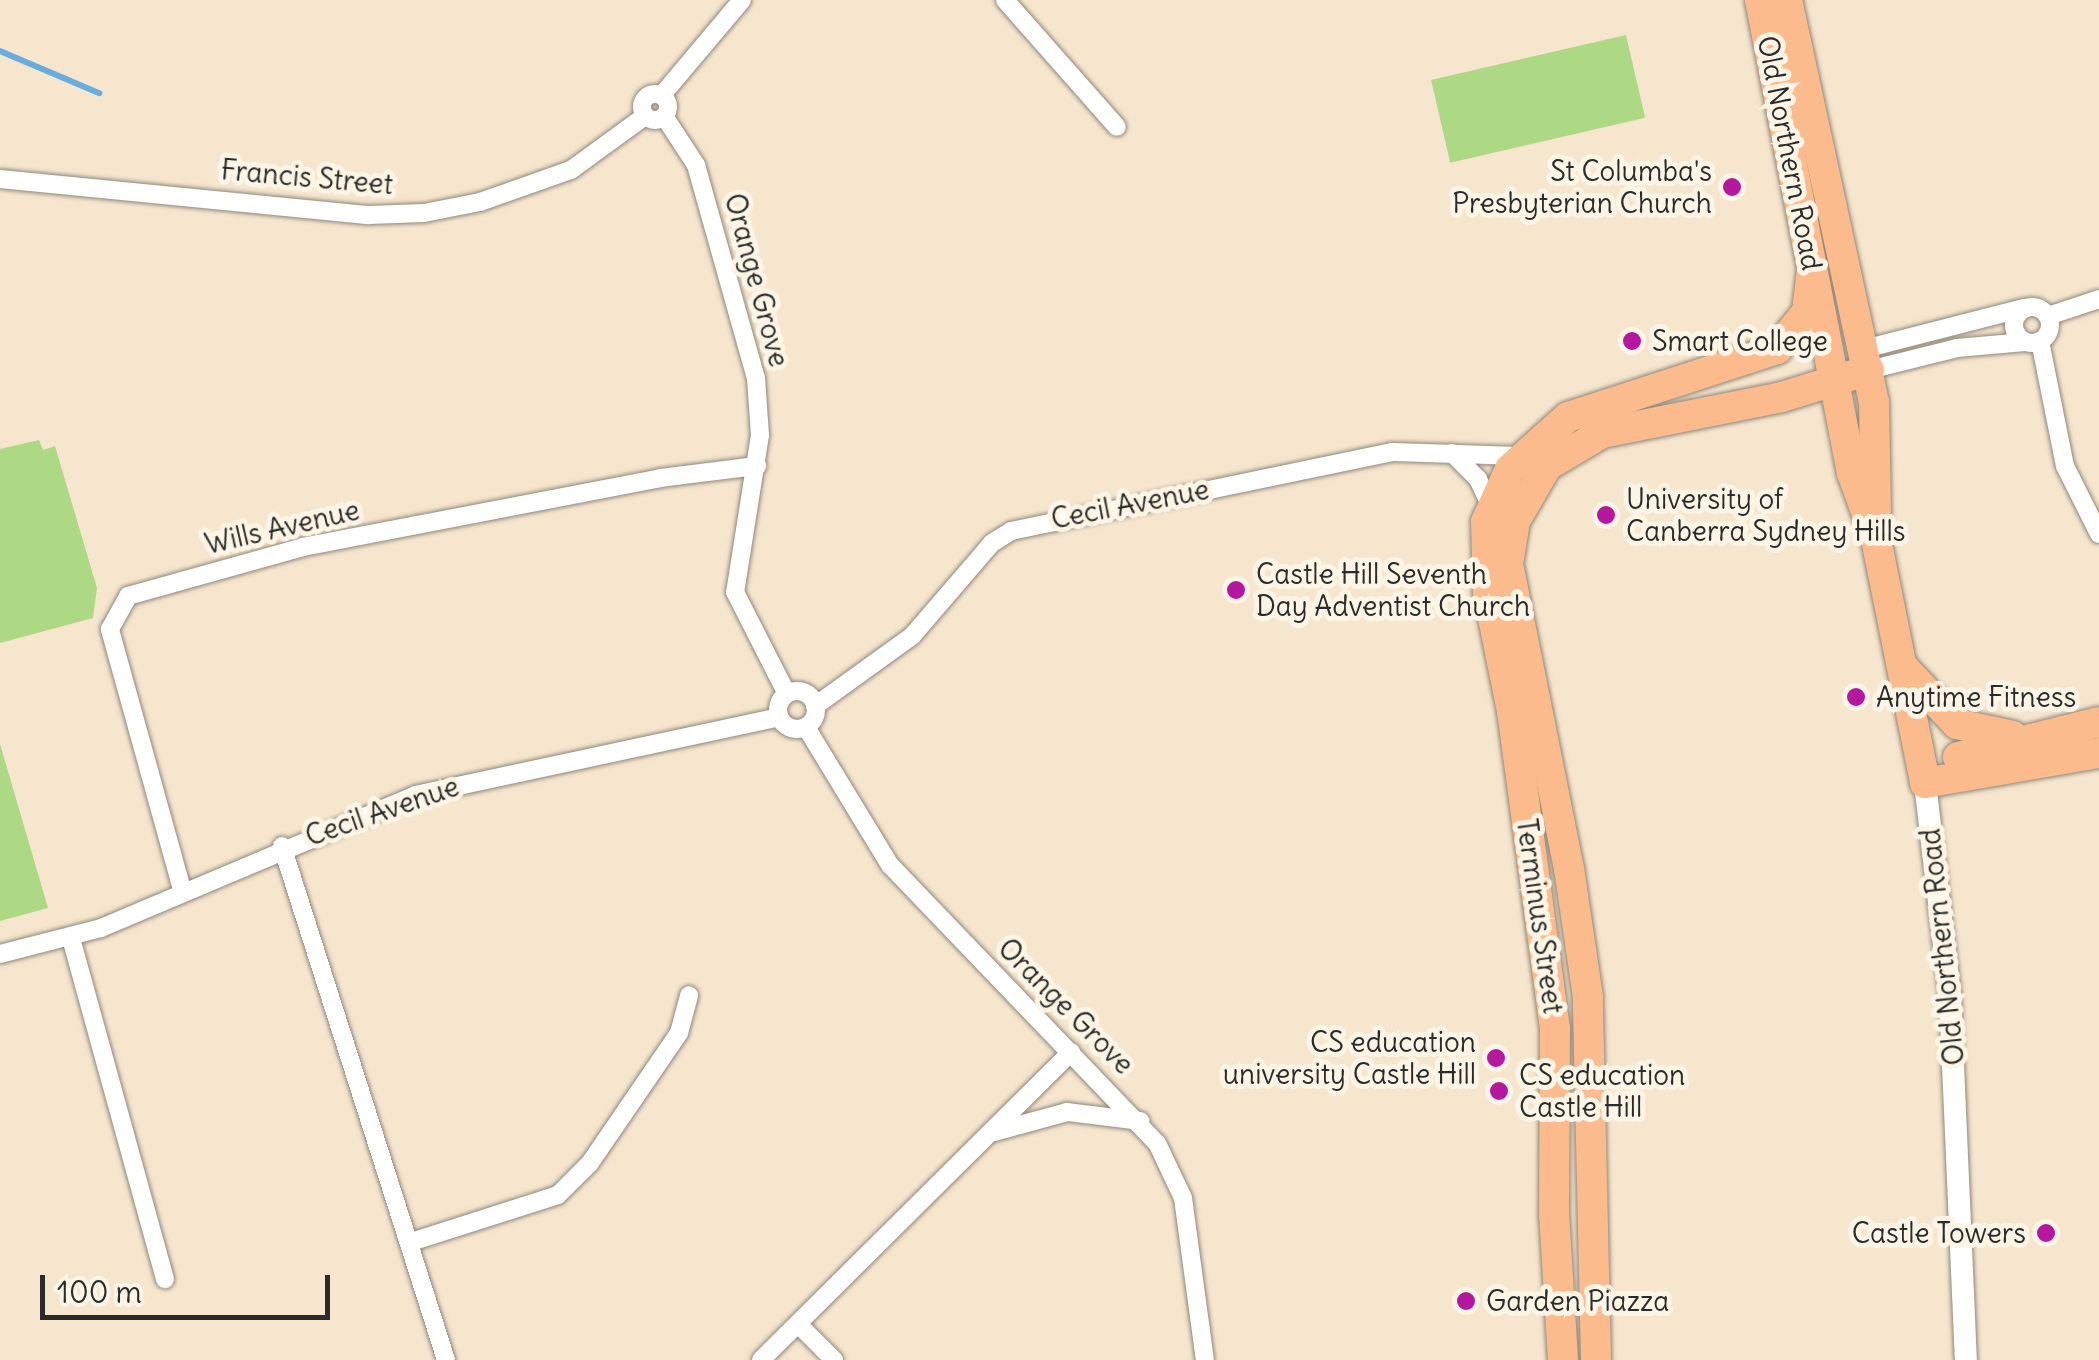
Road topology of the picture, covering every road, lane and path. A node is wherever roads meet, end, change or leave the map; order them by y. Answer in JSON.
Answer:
{"nodes":[{"id":1,"x":742,"y":0,"type":"edge"},
{"id":2,"x":1005,"y":0,"type":"edge"},
{"id":3,"x":1760,"y":0,"type":"edge"},
{"id":4,"x":1787,"y":0,"type":"edge"},
{"id":5,"x":655,"y":116,"type":"junction"},
{"id":6,"x":1117,"y":128,"type":"dead end"},
{"id":7,"x":0,"y":179,"type":"edge"},
{"id":8,"x":1812,"y":269,"type":"junction"},
{"id":9,"x":2099,"y":299,"type":"edge"},
{"id":10,"x":2024,"y":308,"type":"junction"},
{"id":11,"x":2048,"y":316,"type":"junction"},
{"id":12,"x":2033,"y":342,"type":"junction"},
{"id":13,"x":1866,"y":359,"type":"junction"},
{"id":14,"x":1832,"y":373,"type":"junction"},
{"id":15,"x":1639,"y":394,"type":"junction"},
{"id":16,"x":1451,"y":453,"type":"junction"},
{"id":17,"x":757,"y":466,"type":"junction"},
{"id":18,"x":1510,"y":483,"type":"junction"},
{"id":19,"x":2099,"y":534,"type":"edge"},
{"id":20,"x":1876,"y":539,"type":"junction"},
{"id":21,"x":1902,"y":666,"type":"junction"},
{"id":22,"x":787,"y":694,"type":"junction"},
{"id":23,"x":815,"y":706,"type":"junction"},
{"id":24,"x":779,"y":718,"type":"junction"},
{"id":25,"x":2099,"y":722,"type":"edge"},
{"id":26,"x":806,"y":727,"type":"junction"},
{"id":27,"x":2036,"y":738,"type":"junction"},
{"id":28,"x":2099,"y":752,"type":"edge"},
{"id":29,"x":1923,"y":775,"type":"junction"},
{"id":30,"x":282,"y":846,"type":"junction"},
{"id":31,"x":1570,"y":870,"type":"junction"},
{"id":32,"x":1536,"y":876,"type":"junction"},
{"id":33,"x":182,"y":893,"type":"junction"},
{"id":34,"x":71,"y":938,"type":"junction"},
{"id":35,"x":0,"y":954,"type":"edge"},
{"id":36,"x":688,"y":995,"type":"dead end"},
{"id":37,"x":1071,"y":1052,"type":"junction"},
{"id":38,"x":1140,"y":1121,"type":"junction"},
{"id":39,"x":987,"y":1136,"type":"junction"},
{"id":40,"x":411,"y":1242,"type":"junction"},
{"id":41,"x":165,"y":1279,"type":"dead end"},
{"id":42,"x":798,"y":1324,"type":"junction"},
{"id":43,"x":446,"y":1360,"type":"edge"},
{"id":44,"x":760,"y":1360,"type":"edge"},
{"id":45,"x":834,"y":1360,"type":"edge"},
{"id":46,"x":1204,"y":1360,"type":"edge"},
{"id":47,"x":1563,"y":1360,"type":"edge"},
{"id":48,"x":1596,"y":1360,"type":"edge"},
{"id":49,"x":1966,"y":1360,"type":"edge"}],
"edges":[{"from":1,"to":5,"type":"street","name":"Francis Street"},
{"from":2,"to":6,"type":"street"},
{"from":3,"to":8,"type":"main road","name":"Old Northern Road"},
{"from":4,"to":13,"type":"main road","name":"Old Northern Road"},
{"from":5,"to":7,"type":"street","name":"Francis Street"},
{"from":5,"to":17,"type":"street","name":"Orange Grove"},
{"from":8,"to":14,"type":"main road","name":"Old Northern Road"},
{"from":8,"to":15,"type":"main road"},
{"from":9,"to":11,"type":"street"},
{"from":10,"to":11,"type":"street"},
{"from":10,"to":12,"type":"street"},
{"from":10,"to":13,"type":"street"},
{"from":11,"to":12,"type":"street"},
{"from":12,"to":13,"type":"street"},
{"from":12,"to":19,"type":"street"},
{"from":13,"to":14,"type":"main road"},
{"from":13,"to":20,"type":"main road","name":"Old Northern Road"},
{"from":14,"to":15,"type":"main road"},
{"from":14,"to":18,"type":"main road"},
{"from":14,"to":20,"type":"main road","name":"Old Northern Road"},
{"from":15,"to":18,"type":"main road"},
{"from":16,"to":18,"type":"street","name":"Cecil Avenue"},
{"from":16,"to":18,"type":"street"},
{"from":16,"to":23,"type":"street","name":"Cecil Avenue"},
{"from":17,"to":22,"type":"street","name":"Orange Grove"},
{"from":17,"to":33,"type":"street","name":"Wills Avenue"},
{"from":18,"to":31,"type":"main road","name":"Terminus Street"},
{"from":18,"to":32,"type":"main road","name":"Terminus Street"},
{"from":20,"to":21,"type":"main road","name":"Old Northern Road"},
{"from":21,"to":27,"type":"main road"},
{"from":21,"to":29,"type":"main road","name":"Old Northern Road"},
{"from":22,"to":23,"type":"street"},
{"from":22,"to":24,"type":"street"},
{"from":23,"to":26,"type":"street"},
{"from":24,"to":26,"type":"street"},
{"from":24,"to":30,"type":"street","name":"Cecil Avenue"},
{"from":25,"to":27,"type":"main road"},
{"from":26,"to":37,"type":"street","name":"Orange Grove"},
{"from":27,"to":29,"type":"main road"},
{"from":28,"to":29,"type":"main road"},
{"from":29,"to":49,"type":"street","name":"Old Northern Road"},
{"from":30,"to":33,"type":"street","name":"Cecil Avenue"},
{"from":30,"to":40,"type":"street"},
{"from":31,"to":32,"type":"main road"},
{"from":31,"to":48,"type":"main road","name":"Terminus Street"},
{"from":32,"to":47,"type":"main road","name":"Terminus Street"},
{"from":33,"to":34,"type":"street","name":"Cecil Avenue"},
{"from":34,"to":35,"type":"street","name":"Cecil Avenue"},
{"from":34,"to":41,"type":"street"},
{"from":36,"to":40,"type":"street"},
{"from":37,"to":38,"type":"street","name":"Orange Grove"},
{"from":37,"to":39,"type":"street"},
{"from":38,"to":39,"type":"street"},
{"from":38,"to":46,"type":"street","name":"Orange Grove"},
{"from":39,"to":42,"type":"street"},
{"from":40,"to":43,"type":"street"},
{"from":42,"to":44,"type":"street"},
{"from":42,"to":45,"type":"street"}]}
